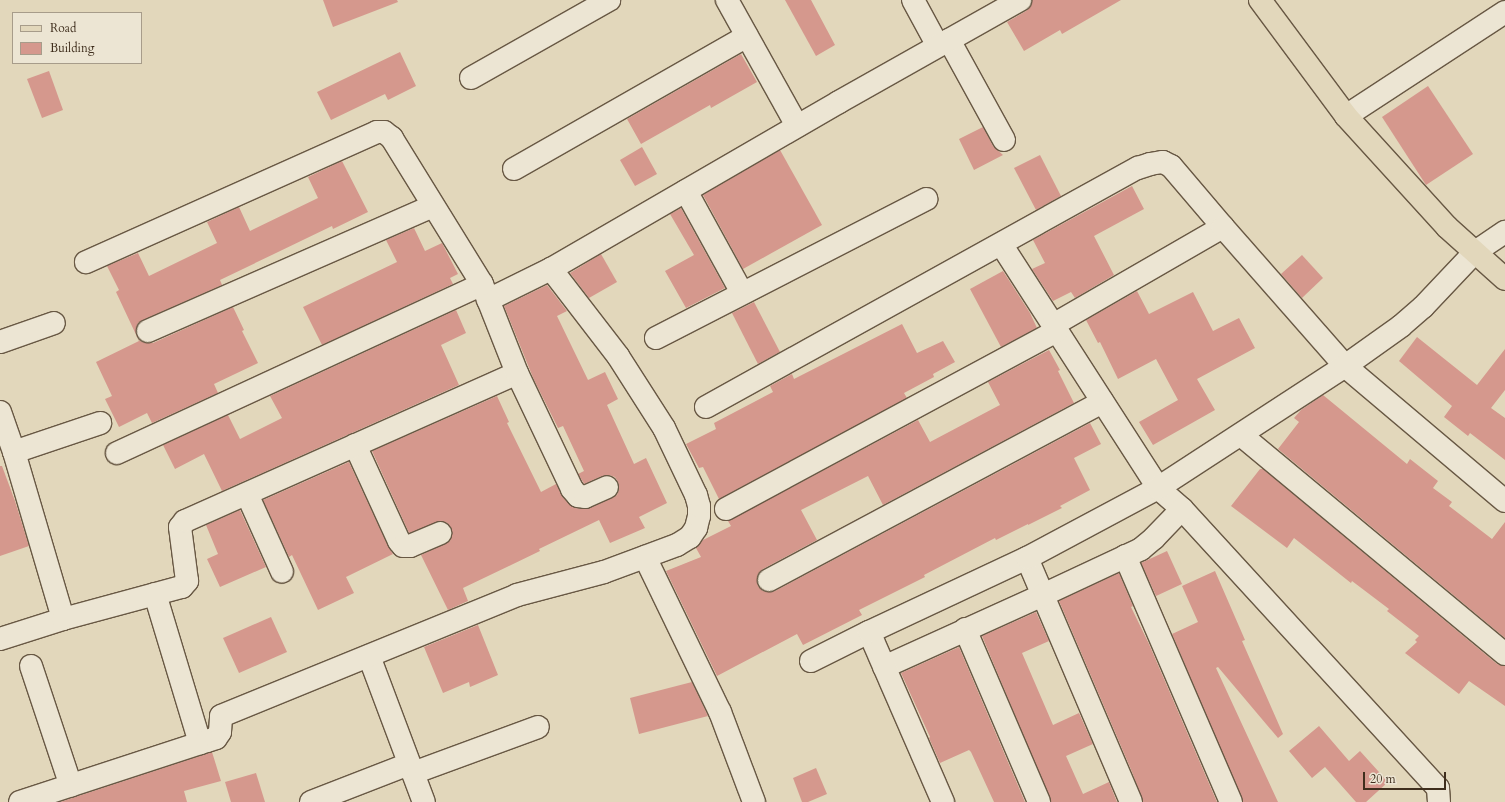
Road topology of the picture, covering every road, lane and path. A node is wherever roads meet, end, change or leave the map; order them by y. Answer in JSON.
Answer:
{"nodes":[{"id":1,"x":609,"y":0,"type":"edge"},
{"id":2,"x":727,"y":0,"type":"edge"},
{"id":3,"x":913,"y":0,"type":"edge"},
{"id":4,"x":1020,"y":0,"type":"edge"},
{"id":5,"x":1260,"y":0,"type":"edge"},
{"id":6,"x":1505,"y":12,"type":"edge"},
{"id":7,"x":747,"y":36,"type":"junction"},
{"id":8,"x":943,"y":43,"type":"junction"},
{"id":9,"x":471,"y":78,"type":"dead end"},
{"id":10,"x":1346,"y":116,"type":"junction"},
{"id":11,"x":797,"y":126,"type":"junction"},
{"id":12,"x":1004,"y":140,"type":"dead end"},
{"id":13,"x":514,"y":169,"type":"dead end"},
{"id":14,"x":686,"y":191,"type":"junction"},
{"id":15,"x":926,"y":199,"type":"dead end"},
{"id":16,"x":433,"y":206,"type":"junction"},
{"id":17,"x":1223,"y":228,"type":"junction"},
{"id":18,"x":1505,"y":232,"type":"edge"},
{"id":19,"x":1001,"y":244,"type":"junction"},
{"id":20,"x":1475,"y":252,"type":"junction"},
{"id":21,"x":86,"y":262,"type":"dead end"},
{"id":22,"x":552,"y":269,"type":"junction"},
{"id":23,"x":1505,"y":279,"type":"edge"},
{"id":24,"x":485,"y":292,"type":"junction"},
{"id":25,"x":742,"y":293,"type":"junction"},
{"id":26,"x":54,"y":323,"type":"dead end"},
{"id":27,"x":1055,"y":328,"type":"junction"},
{"id":28,"x":148,"y":331,"type":"dead end"},
{"id":29,"x":656,"y":338,"type":"dead end"},
{"id":30,"x":0,"y":342,"type":"edge"},
{"id":31,"x":1345,"y":366,"type":"junction"},
{"id":32,"x":516,"y":373,"type":"junction"},
{"id":33,"x":1103,"y":402,"type":"junction"},
{"id":34,"x":706,"y":407,"type":"dead end"},
{"id":35,"x":0,"y":412,"type":"edge"},
{"id":36,"x":100,"y":423,"type":"dead end"},
{"id":37,"x":1241,"y":434,"type":"junction"},
{"id":38,"x":355,"y":445,"type":"junction"},
{"id":39,"x":14,"y":452,"type":"junction"},
{"id":40,"x":117,"y":453,"type":"dead end"},
{"id":41,"x":607,"y":487,"type":"dead end"},
{"id":42,"x":1158,"y":488,"type":"junction"},
{"id":43,"x":247,"y":494,"type":"junction"},
{"id":44,"x":1505,"y":501,"type":"edge"},
{"id":45,"x":726,"y":509,"type":"dead end"},
{"id":46,"x":1182,"y":509,"type":"junction"},
{"id":47,"x":440,"y":533,"type":"dead end"},
{"id":48,"x":645,"y":556,"type":"junction"},
{"id":49,"x":1125,"y":556,"type":"junction"},
{"id":50,"x":1027,"y":558,"type":"junction"},
{"id":51,"x":282,"y":572,"type":"dead end"},
{"id":52,"x":769,"y":580,"type":"dead end"},
{"id":53,"x":154,"y":594,"type":"junction"},
{"id":54,"x":1043,"y":595,"type":"junction"},
{"id":55,"x":64,"y":619,"type":"junction"},
{"id":56,"x":965,"y":629,"type":"junction"},
{"id":57,"x":869,"y":632,"type":"junction"},
{"id":58,"x":0,"y":639,"type":"edge"},
{"id":59,"x":1505,"y":654,"type":"edge"},
{"id":60,"x":369,"y":656,"type":"junction"},
{"id":61,"x":811,"y":661,"type":"dead end"},
{"id":62,"x":31,"y":666,"type":"dead end"},
{"id":63,"x":884,"y":667,"type":"junction"},
{"id":64,"x":538,"y":727,"type":"dead end"},
{"id":65,"x":200,"y":743,"type":"junction"},
{"id":66,"x":411,"y":768,"type":"junction"},
{"id":67,"x":71,"y":786,"type":"junction"},
{"id":68,"x":20,"y":802,"type":"edge"},
{"id":69,"x":311,"y":802,"type":"edge"},
{"id":70,"x":424,"y":802,"type":"edge"},
{"id":71,"x":754,"y":802,"type":"edge"},
{"id":72,"x":943,"y":802,"type":"edge"},
{"id":73,"x":1039,"y":802,"type":"edge"},
{"id":74,"x":1131,"y":802,"type":"edge"},
{"id":75,"x":1231,"y":802,"type":"edge"},
{"id":76,"x":1439,"y":802,"type":"edge"}],
"edges":[{"from":1,"to":9,"type":"street"},
{"from":2,"to":7,"type":"street"},
{"from":3,"to":8,"type":"street"},
{"from":4,"to":8,"type":"street"},
{"from":5,"to":10,"type":"main road"},
{"from":6,"to":10,"type":"street"},
{"from":7,"to":11,"type":"street"},
{"from":7,"to":13,"type":"street"},
{"from":8,"to":11,"type":"street"},
{"from":8,"to":12,"type":"street"},
{"from":10,"to":20,"type":"main road"},
{"from":11,"to":14,"type":"street"},
{"from":14,"to":22,"type":"street"},
{"from":14,"to":25,"type":"street"},
{"from":15,"to":25,"type":"street"},
{"from":16,"to":21,"type":"street"},
{"from":16,"to":24,"type":"street"},
{"from":16,"to":28,"type":"street"},
{"from":17,"to":19,"type":"street"},
{"from":17,"to":27,"type":"street"},
{"from":17,"to":31,"type":"street"},
{"from":18,"to":20,"type":"street"},
{"from":19,"to":27,"type":"street"},
{"from":19,"to":34,"type":"street"},
{"from":20,"to":23,"type":"main road"},
{"from":20,"to":31,"type":"street"},
{"from":22,"to":24,"type":"street"},
{"from":22,"to":48,"type":"street"},
{"from":24,"to":32,"type":"street"},
{"from":24,"to":40,"type":"street"},
{"from":25,"to":29,"type":"street"},
{"from":26,"to":30,"type":"street"},
{"from":27,"to":33,"type":"street"},
{"from":27,"to":45,"type":"street"},
{"from":31,"to":37,"type":"street"},
{"from":31,"to":44,"type":"street"},
{"from":32,"to":38,"type":"street"},
{"from":32,"to":41,"type":"street"},
{"from":33,"to":42,"type":"street"},
{"from":33,"to":52,"type":"street"},
{"from":35,"to":39,"type":"street"},
{"from":36,"to":39,"type":"street"},
{"from":37,"to":42,"type":"street"},
{"from":37,"to":59,"type":"street"},
{"from":38,"to":43,"type":"street"},
{"from":38,"to":47,"type":"street"},
{"from":39,"to":55,"type":"street"},
{"from":42,"to":46,"type":"street"},
{"from":42,"to":50,"type":"street"},
{"from":43,"to":51,"type":"street"},
{"from":43,"to":53,"type":"street"},
{"from":46,"to":49,"type":"street"},
{"from":46,"to":76,"type":"street"},
{"from":48,"to":60,"type":"street"},
{"from":48,"to":71,"type":"street"},
{"from":49,"to":54,"type":"street"},
{"from":49,"to":75,"type":"street"},
{"from":50,"to":54,"type":"street"},
{"from":50,"to":57,"type":"street"},
{"from":53,"to":55,"type":"street"},
{"from":53,"to":65,"type":"street"},
{"from":54,"to":56,"type":"street"},
{"from":54,"to":74,"type":"street"},
{"from":55,"to":58,"type":"street"},
{"from":56,"to":63,"type":"street"},
{"from":56,"to":73,"type":"street"},
{"from":57,"to":61,"type":"street"},
{"from":57,"to":63,"type":"street"},
{"from":60,"to":65,"type":"street"},
{"from":60,"to":66,"type":"street"},
{"from":62,"to":67,"type":"street"},
{"from":63,"to":72,"type":"street"},
{"from":64,"to":66,"type":"street"},
{"from":65,"to":67,"type":"street"},
{"from":66,"to":69,"type":"street"},
{"from":66,"to":70,"type":"street"},
{"from":67,"to":68,"type":"street"}]}
